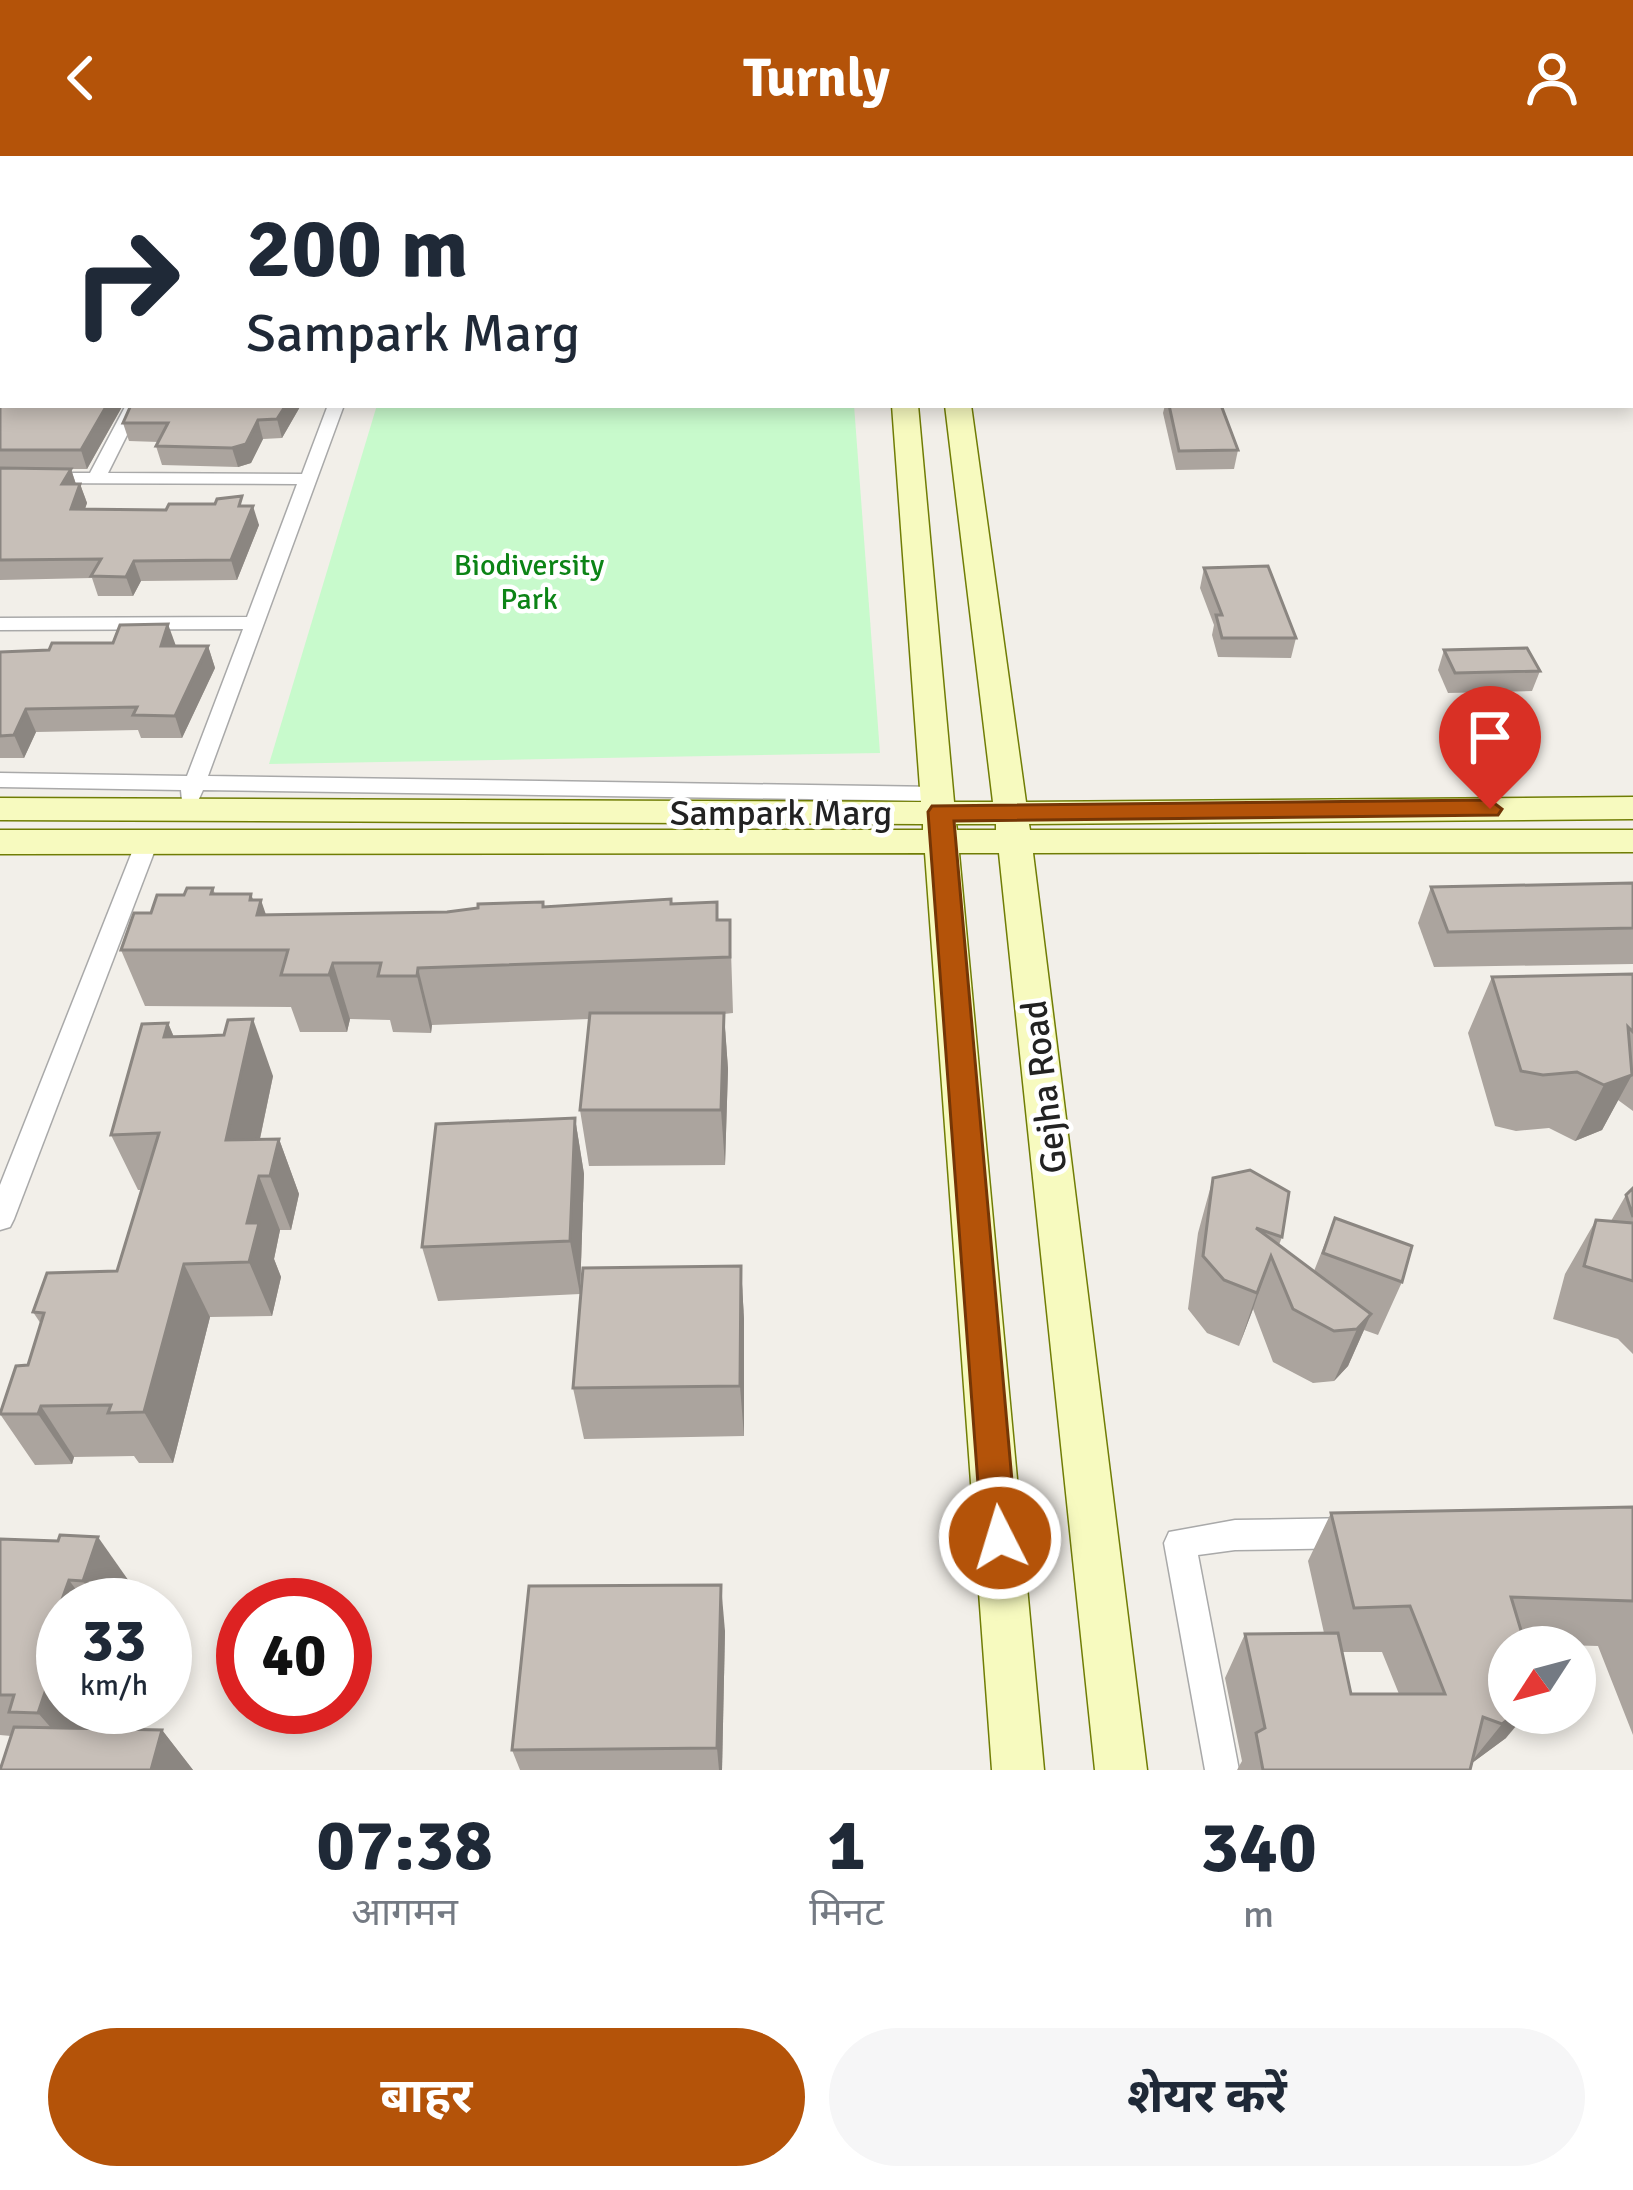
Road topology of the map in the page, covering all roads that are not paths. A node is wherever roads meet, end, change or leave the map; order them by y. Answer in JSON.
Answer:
{"nodes":[{"id":1,"x":132,"y":408,"type":"edge"},
{"id":2,"x":335,"y":408,"type":"edge"},
{"id":3,"x":905,"y":408,"type":"edge"},
{"id":4,"x":958,"y":408,"type":"edge"},
{"id":5,"x":0,"y":478,"type":"edge"},
{"id":6,"x":96,"y":478,"type":"junction"},
{"id":7,"x":310,"y":479,"type":"junction"},
{"id":8,"x":251,"y":623,"type":"junction"},
{"id":9,"x":0,"y":624,"type":"edge"},
{"id":10,"x":0,"y":780,"type":"edge"},
{"id":11,"x":190,"y":797,"type":"junction"},
{"id":12,"x":1633,"y":808,"type":"edge"},
{"id":13,"x":0,"y":809,"type":"edge"},
{"id":14,"x":940,"y":816,"type":"junction"},
{"id":15,"x":1013,"y":827,"type":"junction"},
{"id":16,"x":1633,"y":841,"type":"edge"},
{"id":17,"x":0,"y":842,"type":"edge"},
{"id":18,"x":147,"y":842,"type":"junction"},
{"id":19,"x":0,"y":1220,"type":"edge"},
{"id":20,"x":1375,"y":1532,"type":"edge"},
{"id":21,"x":1018,"y":1770,"type":"edge"},
{"id":22,"x":1121,"y":1770,"type":"edge"},
{"id":23,"x":1222,"y":1770,"type":"edge"}],
"edges":[{"from":1,"to":6,"type":"street"},
{"from":2,"to":7,"type":"street"},
{"from":3,"to":14,"type":"street"},
{"from":4,"to":15,"type":"street","name":"Gejha Road"},
{"from":5,"to":6,"type":"street"},
{"from":6,"to":7,"type":"street"},
{"from":7,"to":8,"type":"street"},
{"from":8,"to":9,"type":"street"},
{"from":8,"to":11,"type":"street"},
{"from":10,"to":11,"type":"street"},
{"from":11,"to":13,"type":"street","name":"Sampark Marg"},
{"from":11,"to":14,"type":"street","name":"Sampark Marg"},
{"from":12,"to":15,"type":"street","name":"Sampark Marg"},
{"from":14,"to":15,"type":"street","name":"Sampark Marg"},
{"from":14,"to":18,"type":"street","name":"Sampark Marg"},
{"from":14,"to":21,"type":"street"},
{"from":15,"to":16,"type":"street","name":"Sampark Marg"},
{"from":15,"to":22,"type":"street","name":"Gejha Road"},
{"from":17,"to":18,"type":"street","name":"Sampark Marg"},
{"from":18,"to":19,"type":"street"},
{"from":20,"to":23,"type":"street"}]}
